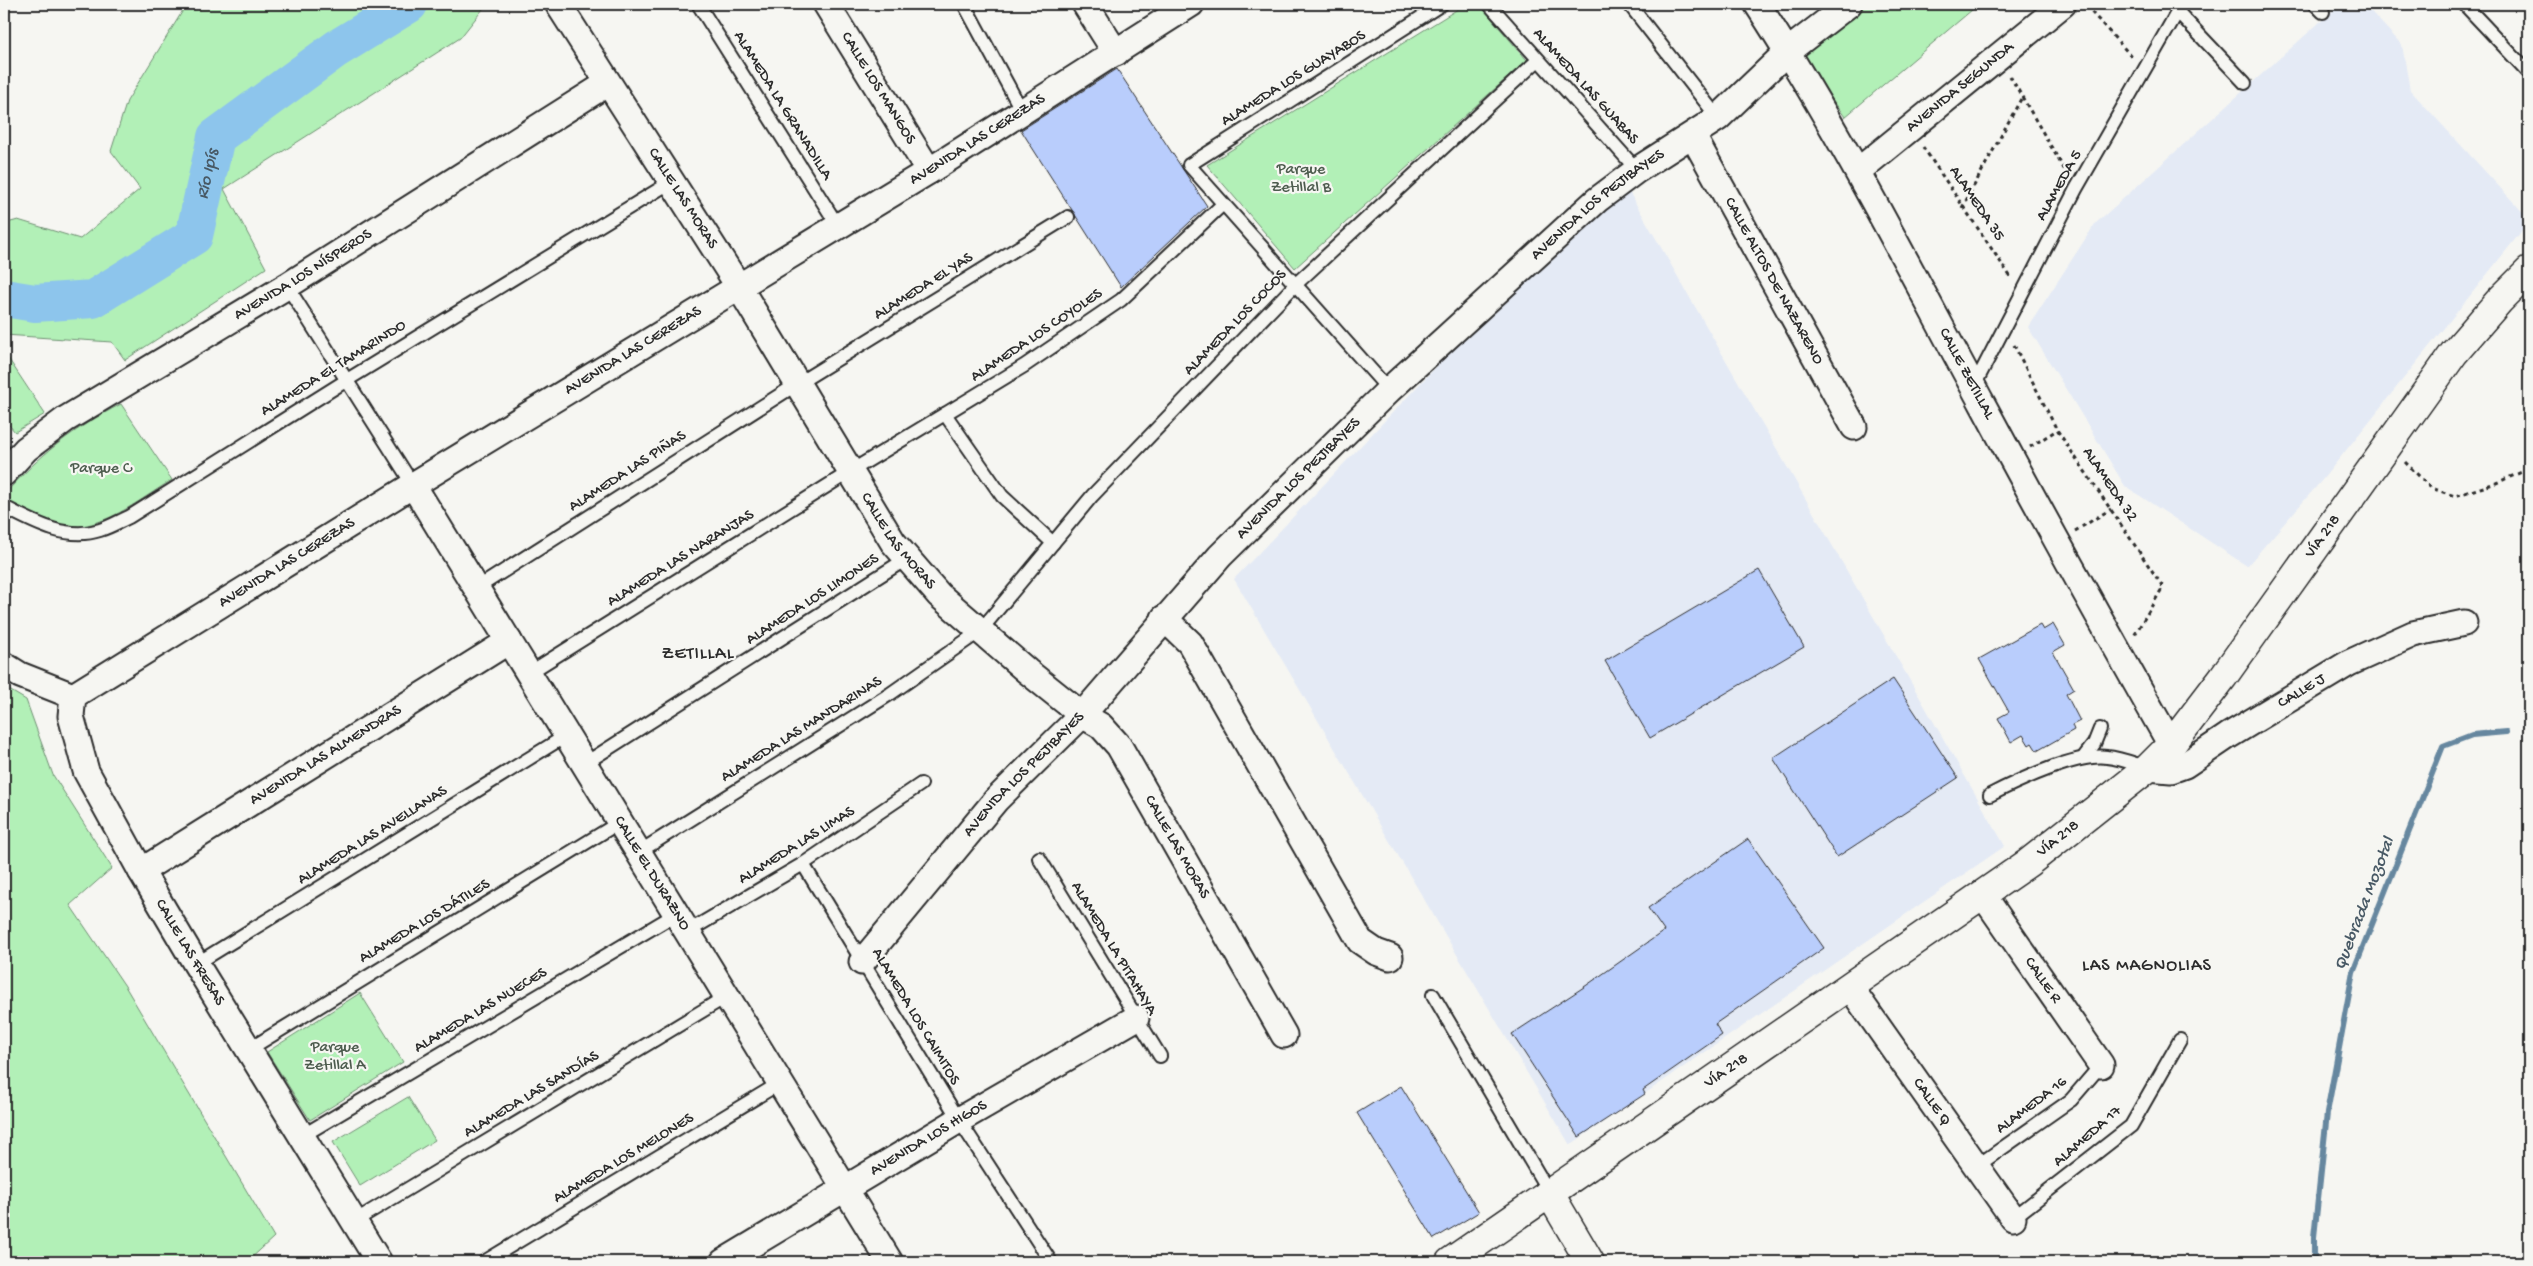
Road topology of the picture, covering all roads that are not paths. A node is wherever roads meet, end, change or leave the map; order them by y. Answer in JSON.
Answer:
{"nodes":[{"id":1,"x":558,"y":4,"type":"edge"},
{"id":2,"x":698,"y":4,"type":"edge"},
{"id":3,"x":826,"y":4,"type":"edge"},
{"id":4,"x":964,"y":4,"type":"edge"},
{"id":5,"x":1086,"y":4,"type":"edge"},
{"id":6,"x":1191,"y":4,"type":"edge"},
{"id":7,"x":1489,"y":4,"type":"edge"},
{"id":8,"x":1629,"y":4,"type":"edge"},
{"id":9,"x":1758,"y":4,"type":"edge"},
{"id":10,"x":1849,"y":4,"type":"edge"},
{"id":11,"x":2063,"y":4,"type":"edge"},
{"id":12,"x":2464,"y":4,"type":"edge"},
{"id":13,"x":1434,"y":6,"type":"edge"},
{"id":14,"x":2180,"y":8,"type":"edge"},
{"id":15,"x":1788,"y":51,"type":"junction"},
{"id":16,"x":1116,"y":53,"type":"junction"},
{"id":17,"x":1538,"y":60,"type":"junction"},
{"id":18,"x":2529,"y":73,"type":"edge"},
{"id":19,"x":608,"y":83,"type":"junction"},
{"id":20,"x":2245,"y":83,"type":"dead end"},
{"id":21,"x":1023,"y":113,"type":"junction"},
{"id":22,"x":1718,"y":118,"type":"junction"},
{"id":23,"x":1692,"y":136,"type":"junction"},
{"id":24,"x":1637,"y":170,"type":"junction"},
{"id":25,"x":929,"y":171,"type":"junction"},
{"id":26,"x":1858,"y":171,"type":"junction"},
{"id":27,"x":671,"y":182,"type":"junction"},
{"id":28,"x":1223,"y":204,"type":"junction"},
{"id":29,"x":1068,"y":217,"type":"dead end"},
{"id":30,"x":838,"y":226,"type":"junction"},
{"id":31,"x":2529,"y":271,"type":"edge"},
{"id":32,"x":1296,"y":284,"type":"junction"},
{"id":33,"x":287,"y":286,"type":"junction"},
{"id":34,"x":739,"y":287,"type":"junction"},
{"id":35,"x":347,"y":380,"type":"junction"},
{"id":36,"x":797,"y":384,"type":"junction"},
{"id":37,"x":1973,"y":388,"type":"junction"},
{"id":38,"x":1389,"y":390,"type":"junction"},
{"id":39,"x":946,"y":414,"type":"junction"},
{"id":40,"x":1854,"y":427,"type":"dead end"},
{"id":41,"x":851,"y":471,"type":"junction"},
{"id":42,"x":4,"y":473,"type":"edge"},
{"id":43,"x":413,"y":485,"type":"junction"},
{"id":44,"x":4,"y":507,"type":"edge"},
{"id":45,"x":1053,"y":543,"type":"junction"},
{"id":46,"x":906,"y":559,"type":"junction"},
{"id":47,"x":476,"y":588,"type":"junction"},
{"id":48,"x":1164,"y":618,"type":"junction"},
{"id":49,"x":2464,"y":623,"type":"dead end"},
{"id":50,"x":980,"y":631,"type":"junction"},
{"id":51,"x":508,"y":640,"type":"junction"},
{"id":52,"x":4,"y":666,"type":"edge"},
{"id":53,"x":529,"y":673,"type":"junction"},
{"id":54,"x":73,"y":696,"type":"junction"},
{"id":55,"x":1082,"y":715,"type":"junction"},
{"id":56,"x":2100,"y":729,"type":"dead end"},
{"id":57,"x":567,"y":735,"type":"junction"},
{"id":58,"x":2171,"y":745,"type":"junction"},
{"id":59,"x":2084,"y":757,"type":"junction"},
{"id":60,"x":584,"y":764,"type":"junction"},
{"id":61,"x":2148,"y":768,"type":"junction"},
{"id":62,"x":921,"y":784,"type":"dead end"},
{"id":63,"x":1990,"y":795,"type":"dead end"},
{"id":64,"x":620,"y":822,"type":"junction"},
{"id":65,"x":638,"y":852,"type":"junction"},
{"id":66,"x":1040,"y":858,"type":"dead end"},
{"id":67,"x":803,"y":864,"type":"junction"},
{"id":68,"x":141,"y":871,"type":"junction"},
{"id":69,"x":1983,"y":895,"type":"junction"},
{"id":70,"x":682,"y":923,"type":"junction"},
{"id":71,"x":1390,"y":957,"type":"dead end"},
{"id":72,"x":862,"y":962,"type":"junction"},
{"id":73,"x":196,"y":964,"type":"junction"},
{"id":74,"x":1850,"y":987,"type":"junction"},
{"id":75,"x":1433,"y":995,"type":"dead end"},
{"id":76,"x":727,"y":996,"type":"junction"},
{"id":77,"x":1136,"y":1018,"type":"junction"},
{"id":78,"x":1284,"y":1035,"type":"dead end"},
{"id":79,"x":2180,"y":1040,"type":"dead end"},
{"id":80,"x":248,"y":1050,"type":"junction"},
{"id":81,"x":1160,"y":1056,"type":"dead end"},
{"id":82,"x":2101,"y":1065,"type":"joint"},
{"id":83,"x":780,"y":1083,"type":"junction"},
{"id":84,"x":959,"y":1120,"type":"junction"},
{"id":85,"x":302,"y":1136,"type":"junction"},
{"id":86,"x":1977,"y":1166,"type":"junction"},
{"id":87,"x":845,"y":1189,"type":"junction"},
{"id":88,"x":1550,"y":1194,"type":"junction"},
{"id":89,"x":2014,"y":1218,"type":"joint"},
{"id":90,"x":353,"y":1222,"type":"junction"},
{"id":91,"x":379,"y":1262,"type":"edge"},
{"id":92,"x":484,"y":1262,"type":"edge"},
{"id":93,"x":723,"y":1262,"type":"edge"},
{"id":94,"x":890,"y":1262,"type":"edge"},
{"id":95,"x":1051,"y":1262,"type":"edge"},
{"id":96,"x":1450,"y":1262,"type":"edge"},
{"id":97,"x":1590,"y":1262,"type":"edge"}],
"edges":[{"from":1,"to":19,"type":"street","name":"CALLE LAS MORAS"},
{"from":2,"to":30,"type":"lane","name":"ALAMEDA LA GRANADILLA"},
{"from":3,"to":25,"type":"street","name":"CALLE LOS MANGOS"},
{"from":4,"to":21,"type":"lane"},
{"from":5,"to":16,"type":"street"},
{"from":6,"to":16,"type":"street","name":"AVENIDA LAS CEREZAS"},
{"from":7,"to":17,"type":"lane","name":"ALAMEDA LAS GUABAS"},
{"from":8,"to":22,"type":"lane"},
{"from":9,"to":15,"type":"street","name":"CALLE ZETILLAL"},
{"from":10,"to":15,"type":"street","name":"AVENIDA LOS PEJIBAYES"},
{"from":11,"to":26,"type":"street","name":"AVENIDA SEGUNDA"},
{"from":12,"to":18,"type":"lane"},
{"from":13,"to":28,"type":"lane","name":"ALAMEDA LOS GUAYABOS"},
{"from":14,"to":20,"type":"lane"},
{"from":14,"to":37,"type":"lane","name":"ALAMEDA 5"},
{"from":15,"to":22,"type":"street","name":"AVENIDA LOS PEJIBAYES"},
{"from":15,"to":26,"type":"street","name":"CALLE ZETILLAL"},
{"from":16,"to":21,"type":"street","name":"AVENIDA LAS CEREZAS"},
{"from":17,"to":24,"type":"lane","name":"ALAMEDA LAS GUABAS"},
{"from":17,"to":32,"type":"lane","name":"ALAMEDA LOS COCOS"},
{"from":19,"to":27,"type":"street","name":"CALLE LAS MORAS"},
{"from":19,"to":33,"type":"street","name":"AVENIDA LOS NÍSPEROS"},
{"from":21,"to":25,"type":"street","name":"AVENIDA LAS CEREZAS"},
{"from":22,"to":23,"type":"street","name":"AVENIDA LOS PEJIBAYES"},
{"from":23,"to":24,"type":"street","name":"AVENIDA LOS PEJIBAYES"},
{"from":23,"to":40,"type":"street","name":"CALLE ALTOS DE NAZARENO"},
{"from":24,"to":38,"type":"street","name":"AVENIDA LOS PEJIBAYES"},
{"from":25,"to":30,"type":"street","name":"AVENIDA LAS CEREZAS"},
{"from":26,"to":37,"type":"street","name":"CALLE ZETILLAL"},
{"from":27,"to":34,"type":"street","name":"CALLE LAS MORAS"},
{"from":27,"to":35,"type":"lane","name":"ALAMEDA EL TAMARINDO"},
{"from":28,"to":32,"type":"lane"},
{"from":28,"to":39,"type":"lane","name":"ALAMEDA LOS COYOLES"},
{"from":29,"to":36,"type":"lane","name":"ALAMEDA EL YAS"},
{"from":30,"to":34,"type":"street","name":"AVENIDA LAS CEREZAS"},
{"from":31,"to":58,"type":"main road","name":"VÍA 218"},
{"from":32,"to":38,"type":"lane"},
{"from":32,"to":45,"type":"lane","name":"ALAMEDA LOS COCOS"},
{"from":33,"to":35,"type":"lane"},
{"from":33,"to":42,"type":"street","name":"AVENIDA LOS NÍSPEROS"},
{"from":34,"to":36,"type":"street","name":"CALLE LAS MORAS"},
{"from":34,"to":43,"type":"street","name":"AVENIDA LAS CEREZAS"},
{"from":35,"to":43,"type":"lane"},
{"from":35,"to":44,"type":"lane","name":"ALAMEDA EL TAMARINDO"},
{"from":36,"to":41,"type":"street","name":"CALLE LAS MORAS"},
{"from":36,"to":47,"type":"lane","name":"ALAMEDA LAS PIÑAS"},
{"from":37,"to":58,"type":"street","name":"CALLE ZETILLAL"},
{"from":38,"to":48,"type":"street","name":"AVENIDA LOS PEJIBAYES"},
{"from":39,"to":41,"type":"lane","name":"ALAMEDA LOS COYOLES"},
{"from":39,"to":45,"type":"lane"},
{"from":41,"to":46,"type":"street","name":"CALLE LAS MORAS"},
{"from":41,"to":53,"type":"lane","name":"ALAMEDA LAS NARANJAS"},
{"from":43,"to":47,"type":"street","name":"CALLE EL DURAZNO"},
{"from":43,"to":54,"type":"street","name":"AVENIDA LAS CEREZAS"},
{"from":45,"to":50,"type":"lane","name":"ALAMEDA LOS COCOS"},
{"from":46,"to":50,"type":"street","name":"CALLE LAS MORAS"},
{"from":46,"to":60,"type":"lane","name":"ALAMEDA LOS LIMONES"},
{"from":47,"to":51,"type":"street","name":"CALLE EL DURAZNO"},
{"from":48,"to":55,"type":"street","name":"AVENIDA LOS PEJIBAYES"},
{"from":48,"to":71,"type":"street"},
{"from":49,"to":61,"type":"street","name":"CALLE J"},
{"from":50,"to":55,"type":"street","name":"CALLE LAS MORAS"},
{"from":50,"to":65,"type":"lane","name":"ALAMEDA LAS MANDARINAS"},
{"from":51,"to":53,"type":"street","name":"CALLE EL DURAZNO"},
{"from":51,"to":68,"type":"street","name":"AVENIDA LAS ALMENDRAS"},
{"from":52,"to":54,"type":"street"},
{"from":53,"to":57,"type":"street","name":"CALLE EL DURAZNO"},
{"from":54,"to":68,"type":"street","name":"CALLE LAS FRESAS"},
{"from":55,"to":72,"type":"street","name":"AVENIDA LOS PEJIBAYES"},
{"from":55,"to":78,"type":"street","name":"CALLE LAS MORAS"},
{"from":56,"to":59,"type":"lane"},
{"from":57,"to":60,"type":"street","name":"CALLE EL DURAZNO"},
{"from":57,"to":73,"type":"lane","name":"ALAMEDA LAS AVELLANAS"},
{"from":58,"to":61,"type":"main road","name":"VÍA 218"},
{"from":59,"to":61,"type":"lane"},
{"from":59,"to":63,"type":"lane"},
{"from":60,"to":64,"type":"street","name":"CALLE EL DURAZNO"},
{"from":61,"to":69,"type":"main road","name":"VÍA 218"},
{"from":62,"to":67,"type":"lane","name":"ALAMEDA LAS LIMAS"},
{"from":64,"to":65,"type":"street","name":"CALLE EL DURAZNO"},
{"from":64,"to":80,"type":"lane","name":"ALAMEDA LOS DÁTILES"},
{"from":65,"to":70,"type":"street","name":"CALLE EL DURAZNO"},
{"from":66,"to":77,"type":"lane","name":"ALAMEDA LA PITAHAYA"},
{"from":67,"to":70,"type":"lane","name":"ALAMEDA LAS LIMAS"},
{"from":67,"to":72,"type":"lane","name":"ALAMEDA LOS CAIMITOS"},
{"from":68,"to":73,"type":"street","name":"CALLE LAS FRESAS"},
{"from":69,"to":74,"type":"main road","name":"VÍA 218"},
{"from":69,"to":82,"type":"street","name":"CALLE R"},
{"from":70,"to":76,"type":"street","name":"CALLE EL DURAZNO"},
{"from":70,"to":85,"type":"lane","name":"ALAMEDA LAS NUECES"},
{"from":72,"to":84,"type":"lane","name":"ALAMEDA LOS CAIMITOS"},
{"from":73,"to":80,"type":"street","name":"CALLE LAS FRESAS"},
{"from":74,"to":86,"type":"street","name":"CALLE Q"},
{"from":74,"to":88,"type":"main road","name":"VÍA 218"},
{"from":75,"to":88,"type":"lane"},
{"from":76,"to":83,"type":"street","name":"CALLE EL DURAZNO"},
{"from":76,"to":90,"type":"lane","name":"ALAMEDA LAS SANDÍAS"},
{"from":77,"to":81,"type":"lane","name":"ALAMEDA LA PITAHAYA"},
{"from":77,"to":84,"type":"street","name":"AVENIDA LOS HIGOS"},
{"from":79,"to":89,"type":"lane","name":"ALAMEDA 17"},
{"from":80,"to":85,"type":"street","name":"CALLE LAS FRESAS"},
{"from":82,"to":86,"type":"lane","name":"ALAMEDA 16"},
{"from":83,"to":87,"type":"street","name":"CALLE EL DURAZNO"},
{"from":83,"to":92,"type":"lane","name":"ALAMEDA LOS MELONES"},
{"from":84,"to":87,"type":"street","name":"AVENIDA LOS HIGOS"},
{"from":84,"to":95,"type":"lane","name":"ALAMEDA LOS CAIMITOS"},
{"from":85,"to":90,"type":"street","name":"CALLE LAS FRESAS"},
{"from":86,"to":89,"type":"street","name":"CALLE Q"},
{"from":87,"to":93,"type":"street","name":"AVENIDA LOS HIGOS"},
{"from":87,"to":94,"type":"street","name":"CALLE EL DURAZNO"},
{"from":88,"to":96,"type":"main road","name":"VÍA 218"},
{"from":88,"to":97,"type":"main road"},
{"from":90,"to":91,"type":"street","name":"CALLE LAS FRESAS"}]}
